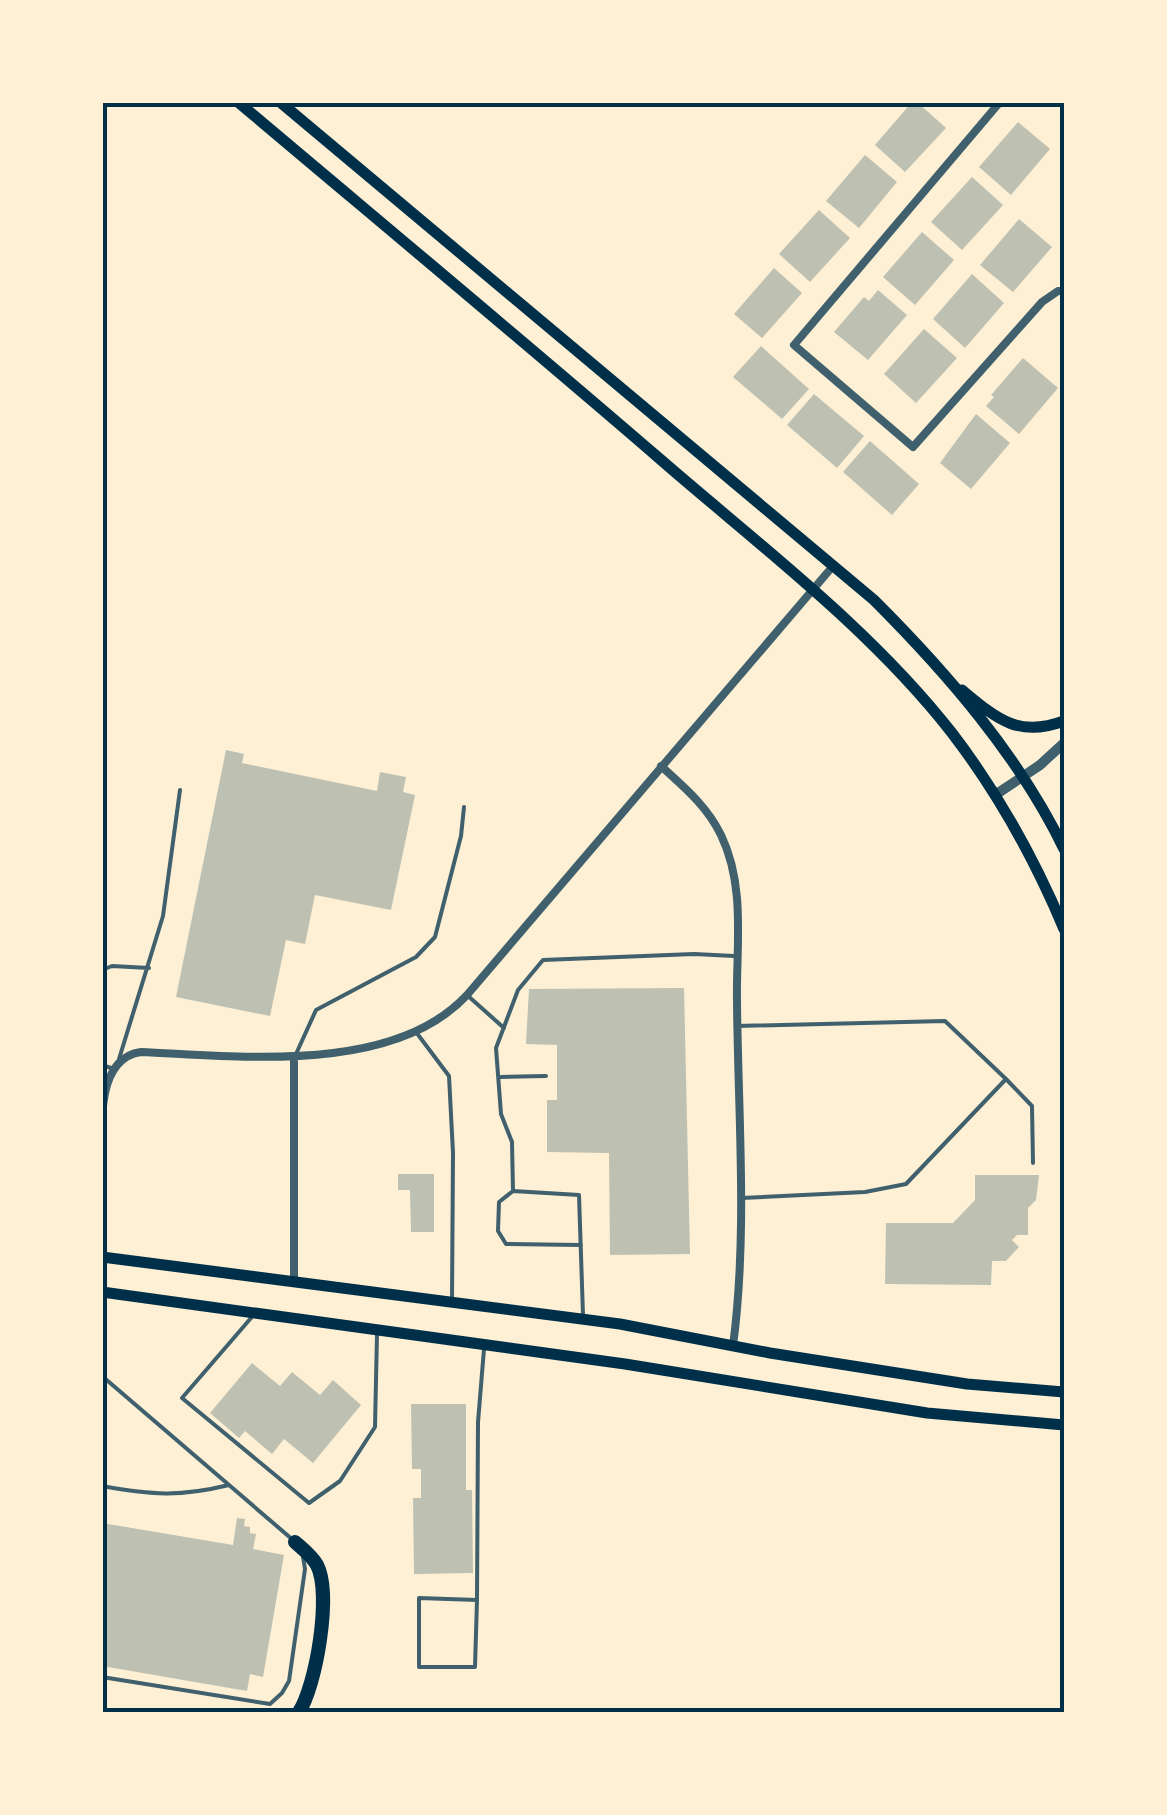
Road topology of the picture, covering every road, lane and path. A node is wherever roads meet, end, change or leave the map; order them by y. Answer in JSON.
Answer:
{"nodes":[{"id":1,"x":238,"y":102,"type":"edge"},
{"id":2,"x":280,"y":102,"type":"edge"},
{"id":3,"x":1000,"y":102,"type":"edge"},
{"id":4,"x":1064,"y":291,"type":"edge"},
{"id":5,"x":833,"y":566,"type":"junction"},
{"id":6,"x":811,"y":590,"type":"junction"},
{"id":7,"x":929,"y":659,"type":"junction"},
{"id":8,"x":1064,"y":721,"type":"edge"},
{"id":9,"x":1064,"y":742,"type":"edge"},
{"id":10,"x":661,"y":766,"type":"junction"},
{"id":11,"x":1022,"y":776,"type":"junction"},
{"id":12,"x":180,"y":790,"type":"dead end"},
{"id":13,"x":995,"y":795,"type":"junction"},
{"id":14,"x":464,"y":807,"type":"dead end"},
{"id":15,"x":1064,"y":849,"type":"edge"},
{"id":16,"x":1064,"y":930,"type":"edge"},
{"id":17,"x":738,"y":956,"type":"junction"},
{"id":18,"x":149,"y":968,"type":"junction"},
{"id":19,"x":102,"y":970,"type":"edge"},
{"id":20,"x":466,"y":995,"type":"junction"},
{"id":21,"x":737,"y":1026,"type":"junction"},
{"id":22,"x":504,"y":1028,"type":"junction"},
{"id":23,"x":416,"y":1032,"type":"junction"},
{"id":24,"x":294,"y":1058,"type":"junction"},
{"id":25,"x":119,"y":1059,"type":"junction"},
{"id":26,"x":107,"y":1066,"type":"edge"},
{"id":27,"x":546,"y":1076,"type":"dead end"},
{"id":28,"x":500,"y":1077,"type":"junction"},
{"id":29,"x":1006,"y":1079,"type":"junction"},
{"id":30,"x":1033,"y":1163,"type":"dead end"},
{"id":31,"x":103,"y":1187,"type":"edge"},
{"id":32,"x":513,"y":1191,"type":"junction"},
{"id":33,"x":741,"y":1198,"type":"junction"},
{"id":34,"x":102,"y":1212,"type":"edge"},
{"id":35,"x":581,"y":1246,"type":"junction"},
{"id":36,"x":102,"y":1256,"type":"edge"},
{"id":37,"x":294,"y":1281,"type":"junction"},
{"id":38,"x":102,"y":1292,"type":"edge"},
{"id":39,"x":452,"y":1304,"type":"junction"},
{"id":40,"x":254,"y":1314,"type":"junction"},
{"id":41,"x":584,"y":1320,"type":"junction"},
{"id":42,"x":377,"y":1330,"type":"junction"},
{"id":43,"x":484,"y":1344,"type":"junction"},
{"id":44,"x":733,"y":1346,"type":"junction"},
{"id":45,"x":102,"y":1376,"type":"edge"},
{"id":46,"x":1064,"y":1392,"type":"edge"},
{"id":47,"x":1064,"y":1425,"type":"edge"},
{"id":48,"x":230,"y":1485,"type":"junction"},
{"id":49,"x":102,"y":1486,"type":"edge"},
{"id":50,"x":295,"y":1542,"type":"junction"},
{"id":51,"x":478,"y":1600,"type":"junction"},
{"id":52,"x":102,"y":1677,"type":"edge"},
{"id":53,"x":299,"y":1712,"type":"edge"}],
"edges":[{"from":1,"to":6,"type":"main road"},
{"from":2,"to":5,"type":"main road"},
{"from":3,"to":4,"type":"street"},
{"from":5,"to":6,"type":"street"},
{"from":5,"to":7,"type":"main road"},
{"from":6,"to":10,"type":"street"},
{"from":6,"to":13,"type":"main road"},
{"from":7,"to":8,"type":"main road"},
{"from":7,"to":11,"type":"main road"},
{"from":9,"to":11,"type":"street"},
{"from":10,"to":17,"type":"street"},
{"from":10,"to":20,"type":"street"},
{"from":11,"to":13,"type":"street"},
{"from":11,"to":15,"type":"main road"},
{"from":12,"to":18,"type":"lane"},
{"from":13,"to":16,"type":"main road"},
{"from":14,"to":24,"type":"lane"},
{"from":17,"to":21,"type":"street"},
{"from":17,"to":22,"type":"lane"},
{"from":18,"to":19,"type":"lane"},
{"from":18,"to":25,"type":"lane"},
{"from":20,"to":22,"type":"lane"},
{"from":20,"to":23,"type":"street"},
{"from":21,"to":29,"type":"lane"},
{"from":21,"to":33,"type":"street"},
{"from":22,"to":28,"type":"lane"},
{"from":23,"to":24,"type":"street"},
{"from":23,"to":39,"type":"lane"},
{"from":24,"to":25,"type":"street"},
{"from":24,"to":37,"type":"street"},
{"from":25,"to":26,"type":"street"},
{"from":26,"to":31,"type":"street"},
{"from":27,"to":28,"type":"lane"},
{"from":28,"to":32,"type":"lane"},
{"from":29,"to":30,"type":"lane"},
{"from":29,"to":33,"type":"lane"},
{"from":31,"to":34,"type":"street"},
{"from":32,"to":35,"type":"lane"},
{"from":32,"to":35,"type":"lane"},
{"from":33,"to":44,"type":"street"},
{"from":35,"to":41,"type":"lane"},
{"from":36,"to":37,"type":"main road"},
{"from":37,"to":39,"type":"main road"},
{"from":38,"to":40,"type":"main road"},
{"from":39,"to":41,"type":"main road"},
{"from":40,"to":42,"type":"main road"},
{"from":40,"to":42,"type":"lane"},
{"from":41,"to":44,"type":"main road"},
{"from":42,"to":43,"type":"main road"},
{"from":43,"to":47,"type":"main road"},
{"from":43,"to":51,"type":"lane"},
{"from":44,"to":46,"type":"main road"},
{"from":45,"to":48,"type":"lane"},
{"from":48,"to":49,"type":"lane"},
{"from":48,"to":50,"type":"lane"},
{"from":50,"to":52,"type":"lane"},
{"from":50,"to":53,"type":"highway"},
{"from":51,"to":51,"type":"lane"}]}
